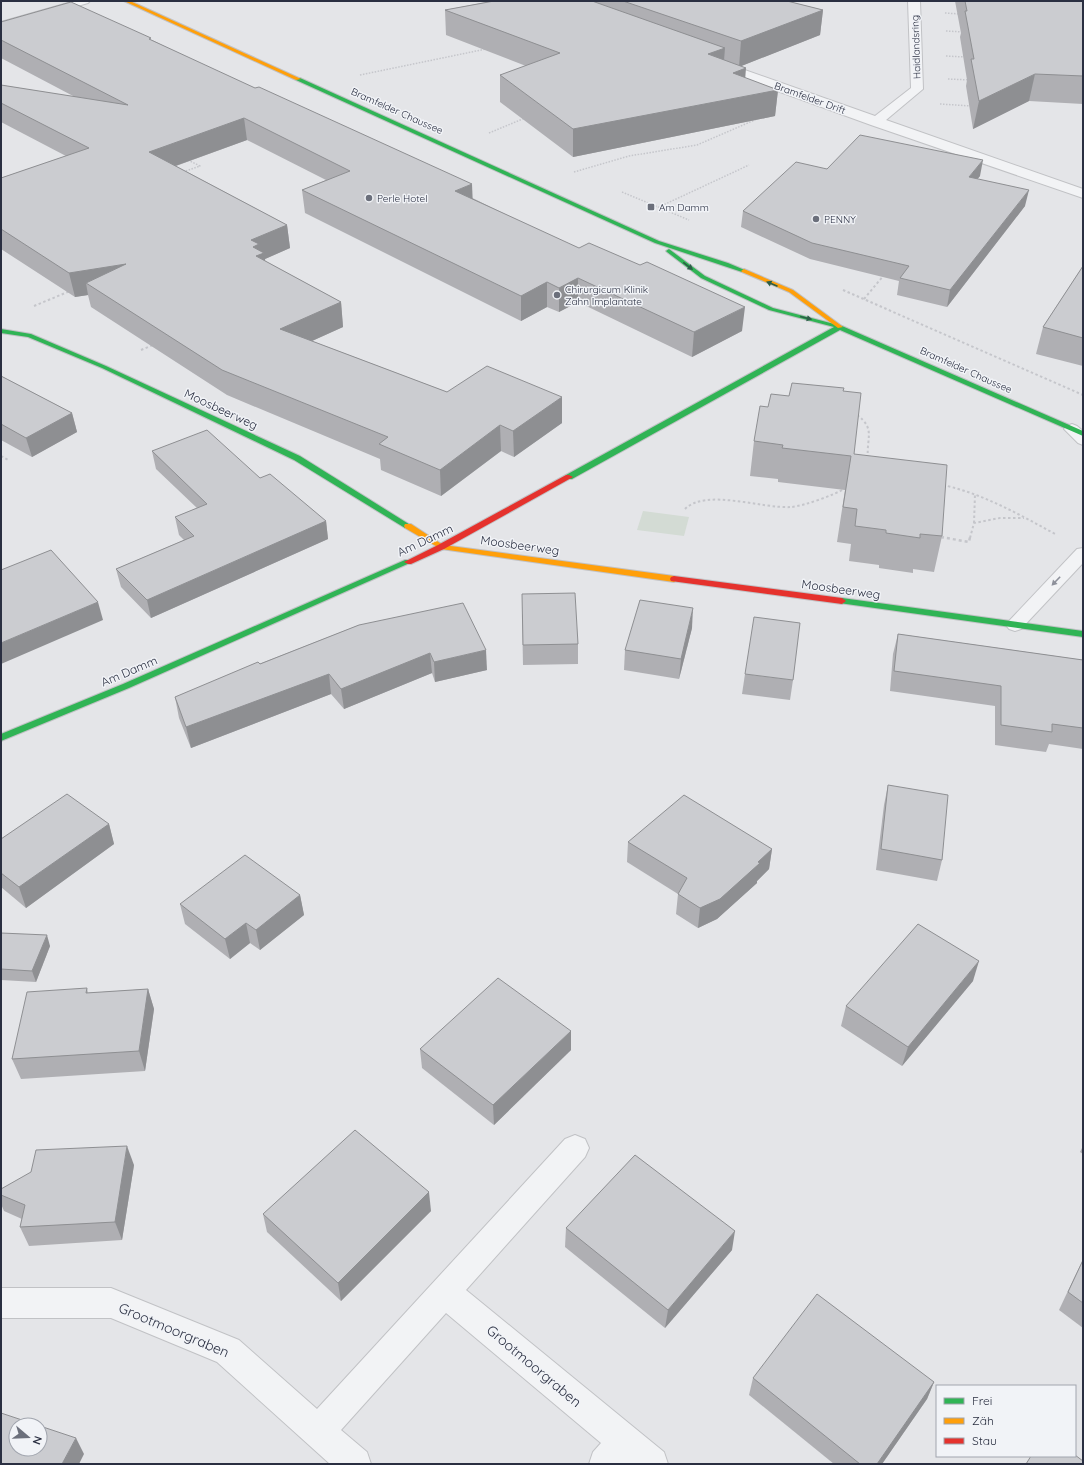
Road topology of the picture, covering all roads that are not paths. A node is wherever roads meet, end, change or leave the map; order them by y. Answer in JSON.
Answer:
{"nodes":[{"id":1,"x":85,"y":1,"type":"edge"},
{"id":2,"x":126,"y":1,"type":"edge"},
{"id":3,"x":914,"y":6,"type":"edge"},
{"id":4,"x":2,"y":24,"type":"edge"},
{"id":5,"x":706,"y":61,"type":"edge"},
{"id":6,"x":876,"y":122,"type":"junction"},
{"id":7,"x":1083,"y":194,"type":"edge"},
{"id":8,"x":657,"y":242,"type":"junction"},
{"id":9,"x":840,"y":327,"type":"junction"},
{"id":10,"x":4,"y":331,"type":"edge"},
{"id":11,"x":1077,"y":431,"type":"edge"},
{"id":12,"x":1083,"y":440,"type":"edge"},
{"id":13,"x":441,"y":547,"type":"junction"},
{"id":14,"x":1083,"y":553,"type":"edge"},
{"id":15,"x":1015,"y":625,"type":"junction"},
{"id":16,"x":1083,"y":634,"type":"edge"},
{"id":17,"x":1,"y":738,"type":"edge"},
{"id":18,"x":575,"y":1148,"type":"dead end"},
{"id":19,"x":445,"y":1292,"type":"junction"},
{"id":20,"x":1,"y":1303,"type":"edge"},
{"id":21,"x":319,"y":1430,"type":"junction"},
{"id":22,"x":614,"y":1452,"type":"edge"},
{"id":23,"x":355,"y":1464,"type":"edge"},
{"id":24,"x":652,"y":1464,"type":"edge"}],
"edges":[{"from":1,"to":4,"type":"lane"},
{"from":2,"to":8,"type":"street","name":"Bramfelder Chaussee"},
{"from":3,"to":6,"type":"street","name":"Haidlandsring"},
{"from":5,"to":6,"type":"street","name":"Bramfelder Drift"},
{"from":6,"to":7,"type":"street","name":"Bramfelder Drift"},
{"from":9,"to":8,"type":"street","name":"Bramfelder Chaussee","one_way":true},
{"from":8,"to":9,"type":"street","name":"Bramfelder Chaussee","one_way":true},
{"from":9,"to":11,"type":"street","name":"Bramfelder Chaussee"},
{"from":9,"to":13,"type":"street","name":"Am Damm"},
{"from":10,"to":13,"type":"street","name":"Moosbeerweg"},
{"from":11,"to":12,"type":"lane"},
{"from":13,"to":15,"type":"street","name":"Moosbeerweg"},
{"from":13,"to":17,"type":"street","name":"Am Damm"},
{"from":14,"to":15,"type":"lane","one_way":true},
{"from":15,"to":16,"type":"street","name":"Moosbeerweg"},
{"from":18,"to":19,"type":"street"},
{"from":19,"to":21,"type":"street"},
{"from":19,"to":22,"type":"street","name":"Grootmoorgraben"},
{"from":20,"to":21,"type":"street","name":"Grootmoorgraben"},
{"from":21,"to":23,"type":"street","name":"Grootmoorgraben"},
{"from":22,"to":24,"type":"street","name":"Grootmoorgraben"}]}
